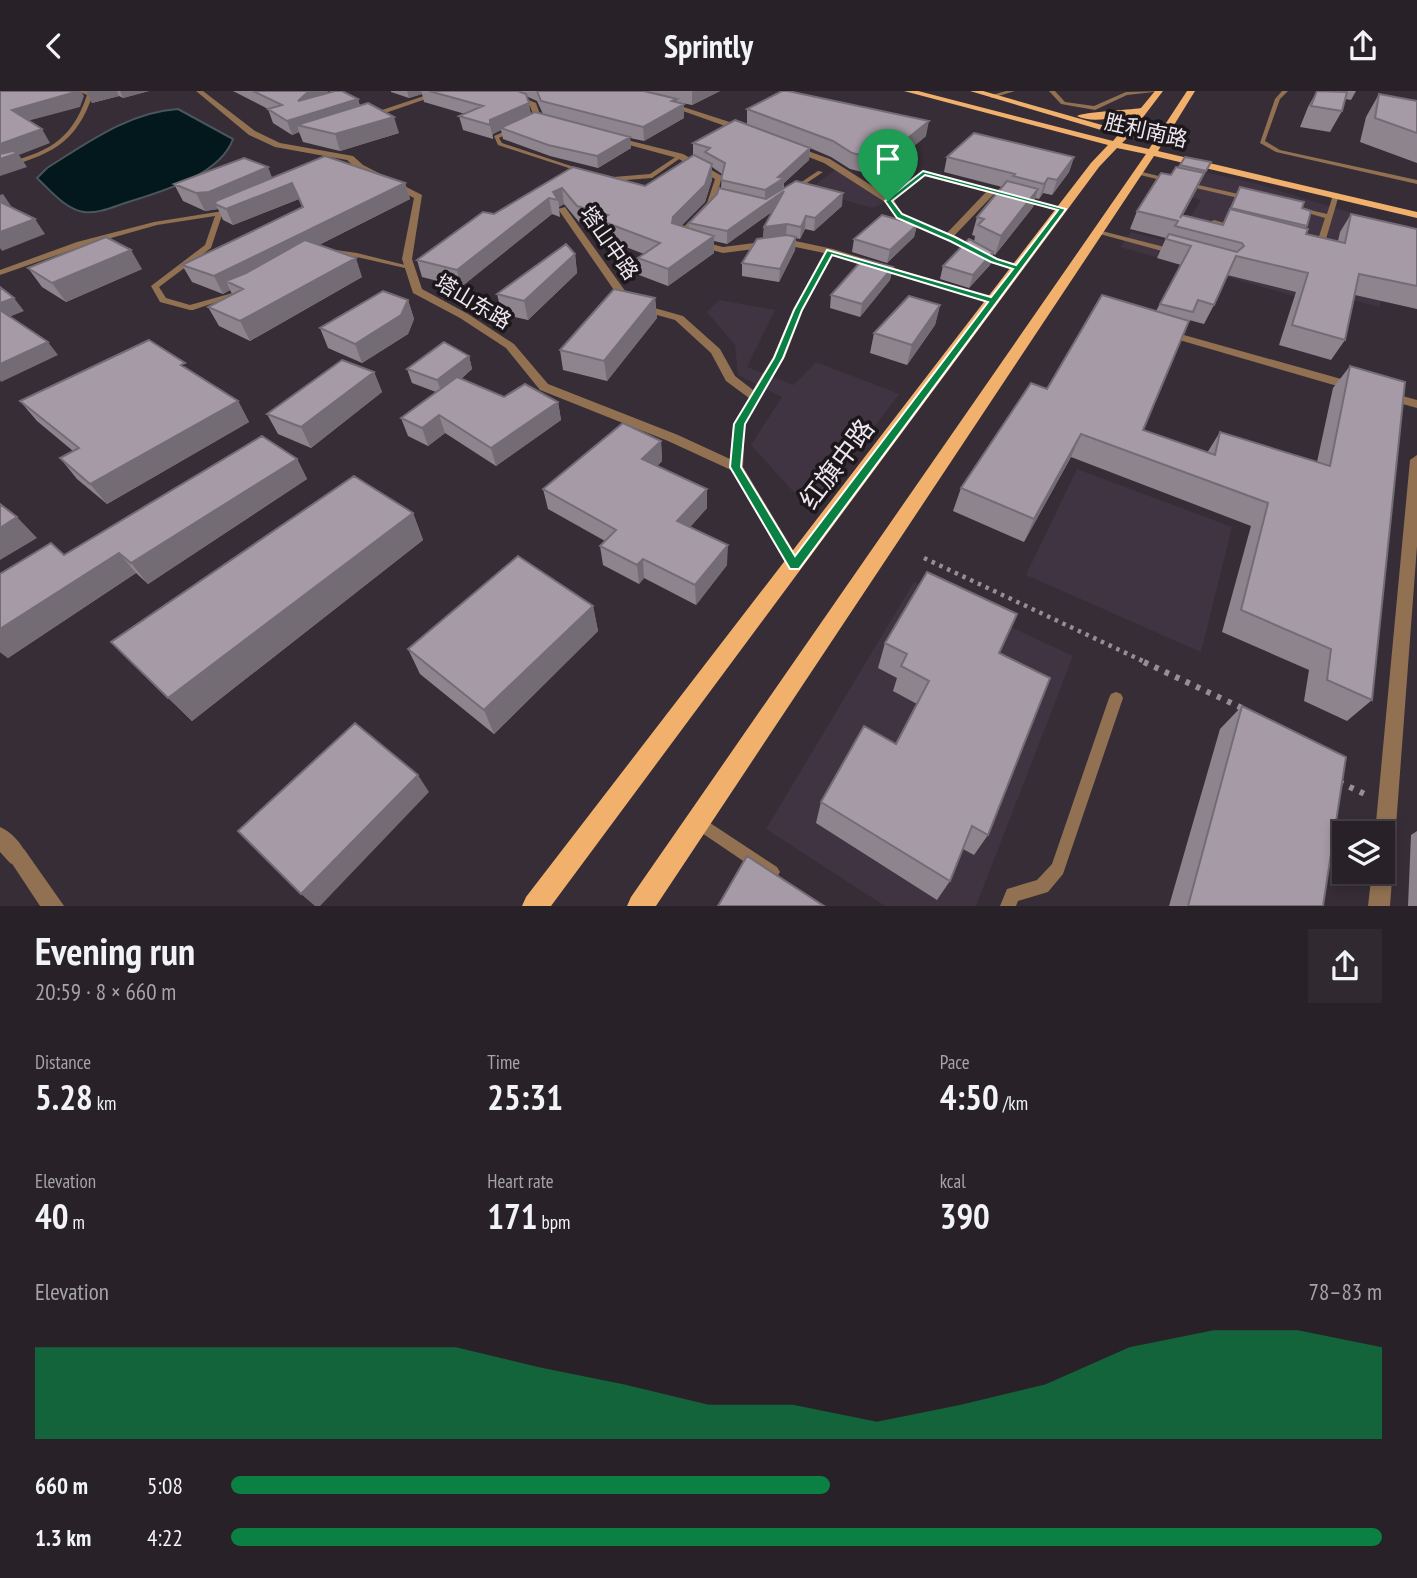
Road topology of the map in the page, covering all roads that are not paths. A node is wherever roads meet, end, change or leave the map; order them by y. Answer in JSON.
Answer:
{"nodes":[{"id":1,"x":81,"y":91,"type":"edge"},
{"id":2,"x":199,"y":91,"type":"edge"},
{"id":3,"x":446,"y":91,"type":"edge"},
{"id":4,"x":501,"y":91,"type":"edge"},
{"id":5,"x":908,"y":91,"type":"edge"},
{"id":6,"x":975,"y":91,"type":"edge"},
{"id":7,"x":1012,"y":91,"type":"edge"},
{"id":8,"x":1052,"y":91,"type":"edge"},
{"id":9,"x":1159,"y":91,"type":"edge"},
{"id":10,"x":1191,"y":91,"type":"edge"},
{"id":11,"x":1285,"y":91,"type":"edge"},
{"id":12,"x":992,"y":96,"type":"junction"},
{"id":13,"x":661,"y":102,"type":"edge"},
{"id":14,"x":1040,"y":110,"type":"junction"},
{"id":15,"x":1144,"y":110,"type":"junction"},
{"id":16,"x":538,"y":118,"type":"junction"},
{"id":17,"x":356,"y":120,"type":"edge"},
{"id":18,"x":528,"y":123,"type":"edge"},
{"id":19,"x":562,"y":124,"type":"edge"},
{"id":20,"x":1038,"y":126,"type":"junction"},
{"id":21,"x":517,"y":127,"type":"edge"},
{"id":22,"x":753,"y":132,"type":"edge"},
{"id":23,"x":599,"y":134,"type":"edge"},
{"id":24,"x":304,"y":137,"type":"edge"},
{"id":25,"x":1119,"y":139,"type":"junction"},
{"id":26,"x":779,"y":142,"type":"edge"},
{"id":27,"x":278,"y":145,"type":"junction"},
{"id":28,"x":1156,"y":147,"type":"junction"},
{"id":29,"x":680,"y":156,"type":"junction"},
{"id":30,"x":1089,"y":156,"type":"junction"},
{"id":31,"x":350,"y":158,"type":"junction"},
{"id":32,"x":338,"y":163,"type":"edge"},
{"id":33,"x":0,"y":167,"type":"edge"},
{"id":34,"x":1264,"y":167,"type":"dead end"},
{"id":35,"x":586,"y":172,"type":"edge"},
{"id":36,"x":820,"y":172,"type":"dead end"},
{"id":37,"x":1138,"y":173,"type":"junction"},
{"id":38,"x":600,"y":175,"type":"edge"},
{"id":39,"x":1330,"y":182,"type":"dead end"},
{"id":40,"x":1417,"y":182,"type":"edge"},
{"id":41,"x":1340,"y":190,"type":"junction"},
{"id":42,"x":992,"y":191,"type":"junction"},
{"id":43,"x":1370,"y":191,"type":"dead end"},
{"id":44,"x":788,"y":193,"type":"edge"},
{"id":45,"x":714,"y":195,"type":"junction"},
{"id":46,"x":727,"y":198,"type":"edge"},
{"id":47,"x":1258,"y":200,"type":"edge"},
{"id":48,"x":888,"y":201,"type":"junction"},
{"id":49,"x":1417,"y":203,"type":"edge"},
{"id":50,"x":1282,"y":206,"type":"edge"},
{"id":51,"x":231,"y":209,"type":"edge"},
{"id":52,"x":562,"y":209,"type":"dead end"},
{"id":53,"x":1062,"y":209,"type":"junction"},
{"id":54,"x":219,"y":214,"type":"junction"},
{"id":55,"x":1417,"y":215,"type":"edge"},
{"id":56,"x":1330,"y":217,"type":"junction"},
{"id":57,"x":1214,"y":222,"type":"edge"},
{"id":58,"x":1240,"y":229,"type":"edge"},
{"id":59,"x":1098,"y":232,"type":"junction"},
{"id":60,"x":948,"y":237,"type":"junction"},
{"id":61,"x":1307,"y":245,"type":"edge"},
{"id":62,"x":830,"y":251,"type":"junction"},
{"id":63,"x":310,"y":254,"type":"edge"},
{"id":64,"x":1189,"y":256,"type":"edge"},
{"id":65,"x":409,"y":267,"type":"junction"},
{"id":66,"x":1018,"y":268,"type":"junction"},
{"id":67,"x":0,"y":273,"type":"edge"},
{"id":68,"x":251,"y":288,"type":"edge"},
{"id":69,"x":993,"y":300,"type":"junction"},
{"id":70,"x":1157,"y":331,"type":"edge"},
{"id":71,"x":1365,"y":390,"type":"edge"},
{"id":72,"x":1378,"y":393,"type":"edge"},
{"id":73,"x":754,"y":396,"type":"junction"},
{"id":74,"x":1417,"y":404,"type":"edge"},
{"id":75,"x":1417,"y":460,"type":"edge"},
{"id":76,"x":736,"y":467,"type":"junction"},
{"id":77,"x":794,"y":565,"type":"junction"},
{"id":78,"x":1116,"y":698,"type":"dead end"},
{"id":79,"x":697,"y":821,"type":"junction"},
{"id":80,"x":1386,"y":821,"type":"edge"},
{"id":81,"x":0,"y":837,"type":"edge"},
{"id":82,"x":787,"y":883,"type":"edge"},
{"id":83,"x":1381,"y":884,"type":"edge"},
{"id":84,"x":40,"y":887,"type":"junction"},
{"id":85,"x":52,"y":906,"type":"edge"},
{"id":86,"x":62,"y":906,"type":"edge"},
{"id":87,"x":536,"y":906,"type":"edge"},
{"id":88,"x":640,"y":906,"type":"edge"},
{"id":89,"x":1008,"y":906,"type":"edge"},
{"id":90,"x":1379,"y":906,"type":"edge"}],
"edges":[{"from":1,"to":33,"type":"lane"},
{"from":2,"to":27,"type":"street","name":"塔山东路"},
{"from":3,"to":17,"type":"street"},
{"from":4,"to":16,"type":"street"},
{"from":5,"to":20,"type":"main road","name":"胜利南路"},
{"from":6,"to":12,"type":"main road","name":"胜利南路"},
{"from":7,"to":12,"type":"lane"},
{"from":8,"to":9,"type":"lane"},
{"from":9,"to":15,"type":"main road","name":"红旗中路"},
{"from":10,"to":28,"type":"main road"},
{"from":11,"to":40,"type":"lane"},
{"from":12,"to":14,"type":"main road","name":"胜利南路"},
{"from":13,"to":22,"type":"street"},
{"from":14,"to":15,"type":"main road"},
{"from":14,"to":25,"type":"main road","name":"胜利南路"},
{"from":15,"to":25,"type":"main road","name":"红旗中路"},
{"from":16,"to":18,"type":"lane"},
{"from":16,"to":19,"type":"street"},
{"from":20,"to":25,"type":"main road","name":"胜利南路"},
{"from":20,"to":30,"type":"main road"},
{"from":21,"to":35,"type":"lane"},
{"from":23,"to":29,"type":"street"},
{"from":24,"to":27,"type":"street"},
{"from":25,"to":28,"type":"main road","name":"胜利南路"},
{"from":25,"to":30,"type":"main road","name":"红旗中路"},
{"from":26,"to":48,"type":"street"},
{"from":27,"to":31,"type":"street","name":"塔山东路"},
{"from":28,"to":34,"type":"main road","name":"胜利南路"},
{"from":28,"to":37,"type":"main road"},
{"from":28,"to":41,"type":"main road","name":"胜利南路"},
{"from":29,"to":38,"type":"lane"},
{"from":29,"to":45,"type":"street"},
{"from":30,"to":53,"type":"main road","name":"红旗中路"},
{"from":31,"to":32,"type":"lane"},
{"from":31,"to":65,"type":"street","name":"塔山东路"},
{"from":36,"to":44,"type":"lane"},
{"from":37,"to":47,"type":"lane"},
{"from":37,"to":59,"type":"main road"},
{"from":39,"to":41,"type":"main road","name":"胜利南路"},
{"from":41,"to":55,"type":"main road","name":"胜利南路"},
{"from":41,"to":56,"type":"lane"},
{"from":42,"to":48,"type":"street"},
{"from":42,"to":53,"type":"street"},
{"from":42,"to":60,"type":"street"},
{"from":43,"to":49,"type":"main road"},
{"from":45,"to":46,"type":"lane"},
{"from":45,"to":62,"type":"street"},
{"from":48,"to":60,"type":"street"},
{"from":50,"to":56,"type":"lane"},
{"from":51,"to":54,"type":"lane"},
{"from":52,"to":73,"type":"street","name":"塔山中路"},
{"from":53,"to":66,"type":"main road","name":"红旗中路"},
{"from":54,"to":67,"type":"lane"},
{"from":54,"to":68,"type":"lane"},
{"from":56,"to":61,"type":"lane"},
{"from":57,"to":58,"type":"lane"},
{"from":59,"to":64,"type":"lane"},
{"from":59,"to":79,"type":"main road"},
{"from":60,"to":66,"type":"street"},
{"from":62,"to":69,"type":"street"},
{"from":62,"to":73,"type":"street"},
{"from":63,"to":65,"type":"lane"},
{"from":65,"to":76,"type":"street","name":"塔山东路"},
{"from":66,"to":69,"type":"main road","name":"红旗中路"},
{"from":69,"to":77,"type":"main road","name":"红旗中路"},
{"from":70,"to":71,"type":"street"},
{"from":72,"to":74,"type":"street"},
{"from":73,"to":76,"type":"street"},
{"from":75,"to":80,"type":"street"},
{"from":76,"to":77,"type":"street"},
{"from":77,"to":87,"type":"main road","name":"红旗中路"},
{"from":78,"to":89,"type":"lane"},
{"from":79,"to":82,"type":"lane"},
{"from":79,"to":88,"type":"main road"},
{"from":81,"to":84,"type":"street"},
{"from":83,"to":90,"type":"street"},
{"from":84,"to":85,"type":"street"},
{"from":84,"to":86,"type":"street"}]}
